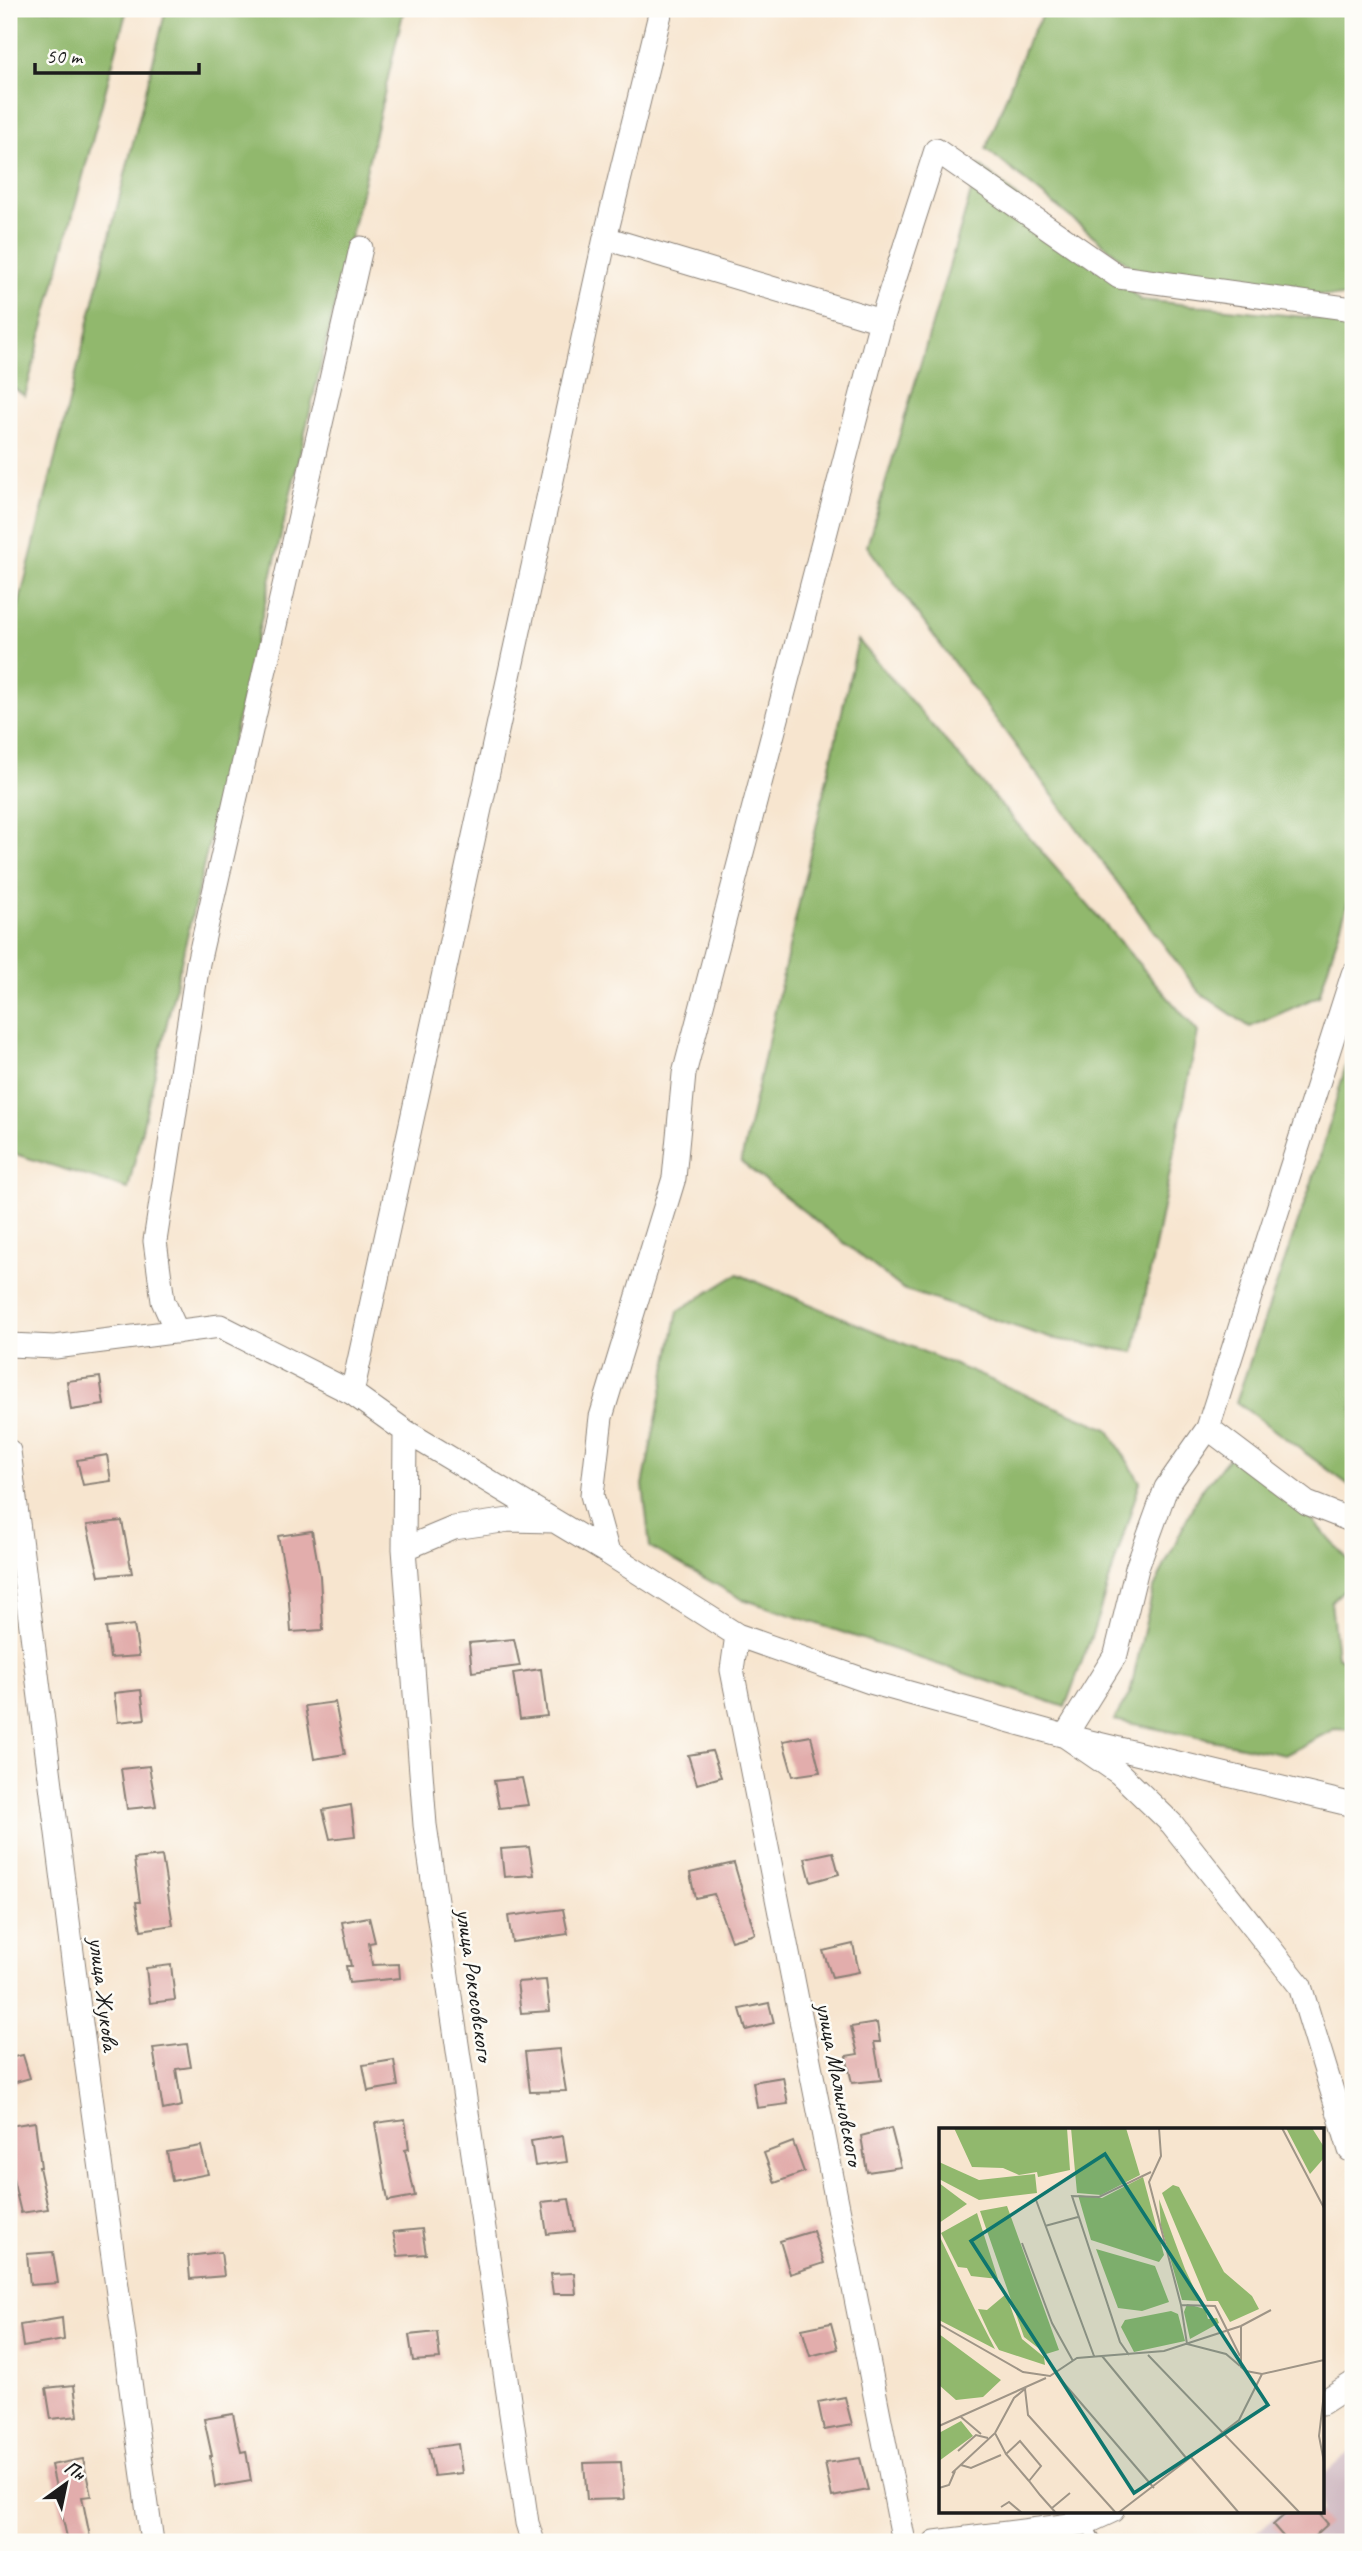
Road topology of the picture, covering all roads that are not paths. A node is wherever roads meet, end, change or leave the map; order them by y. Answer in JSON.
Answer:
{"nodes":[{"id":1,"x":661,"y":10,"type":"edge"},
{"id":2,"x":605,"y":238,"type":"junction"},
{"id":3,"x":361,"y":248,"type":"dead end"},
{"id":4,"x":1353,"y":309,"type":"edge"},
{"id":5,"x":881,"y":321,"type":"junction"},
{"id":6,"x":1353,"y":974,"type":"edge"},
{"id":7,"x":177,"y":1332,"type":"junction"},
{"id":8,"x":9,"y":1345,"type":"edge"},
{"id":9,"x":352,"y":1393,"type":"junction"},
{"id":10,"x":1208,"y":1428,"type":"junction"},
{"id":11,"x":405,"y":1431,"type":"junction"},
{"id":12,"x":9,"y":1451,"type":"edge"},
{"id":13,"x":555,"y":1521,"type":"junction"},
{"id":14,"x":1353,"y":1521,"type":"edge"},
{"id":15,"x":404,"y":1549,"type":"junction"},
{"id":16,"x":608,"y":1553,"type":"junction"},
{"id":17,"x":737,"y":1635,"type":"junction"},
{"id":18,"x":1065,"y":1736,"type":"junction"},
{"id":19,"x":1353,"y":1805,"type":"edge"},
{"id":20,"x":1352,"y":2154,"type":"edge"},
{"id":21,"x":1353,"y":2384,"type":"edge"},
{"id":22,"x":1324,"y":2402,"type":"edge"},
{"id":23,"x":1111,"y":2512,"type":"edge"},
{"id":24,"x":1091,"y":2532,"type":"edge"},
{"id":25,"x":152,"y":2542,"type":"edge"},
{"id":26,"x":533,"y":2542,"type":"edge"},
{"id":27,"x":904,"y":2542,"type":"edge"},
{"id":28,"x":934,"y":2542,"type":"edge"}],
"edges":[{"from":1,"to":2,"type":"street"},
{"from":2,"to":5,"type":"street"},
{"from":2,"to":9,"type":"street"},
{"from":3,"to":7,"type":"street"},
{"from":4,"to":5,"type":"street"},
{"from":5,"to":16,"type":"street"},
{"from":6,"to":10,"type":"street"},
{"from":7,"to":8,"type":"street"},
{"from":7,"to":9,"type":"street"},
{"from":9,"to":11,"type":"street"},
{"from":10,"to":14,"type":"street"},
{"from":10,"to":18,"type":"street"},
{"from":11,"to":13,"type":"street"},
{"from":11,"to":15,"type":"street","name":"улица Рокосовского"},
{"from":12,"to":25,"type":"street","name":"улица Жукова"},
{"from":13,"to":15,"type":"street"},
{"from":13,"to":16,"type":"street"},
{"from":15,"to":26,"type":"street","name":"улица Рокосовского"},
{"from":16,"to":17,"type":"street"},
{"from":17,"to":18,"type":"street"},
{"from":17,"to":27,"type":"street","name":"улица Малиновского"},
{"from":18,"to":19,"type":"street"},
{"from":18,"to":20,"type":"street"},
{"from":21,"to":22,"type":"street"},
{"from":23,"to":24,"type":"street"},
{"from":24,"to":28,"type":"street"}]}
